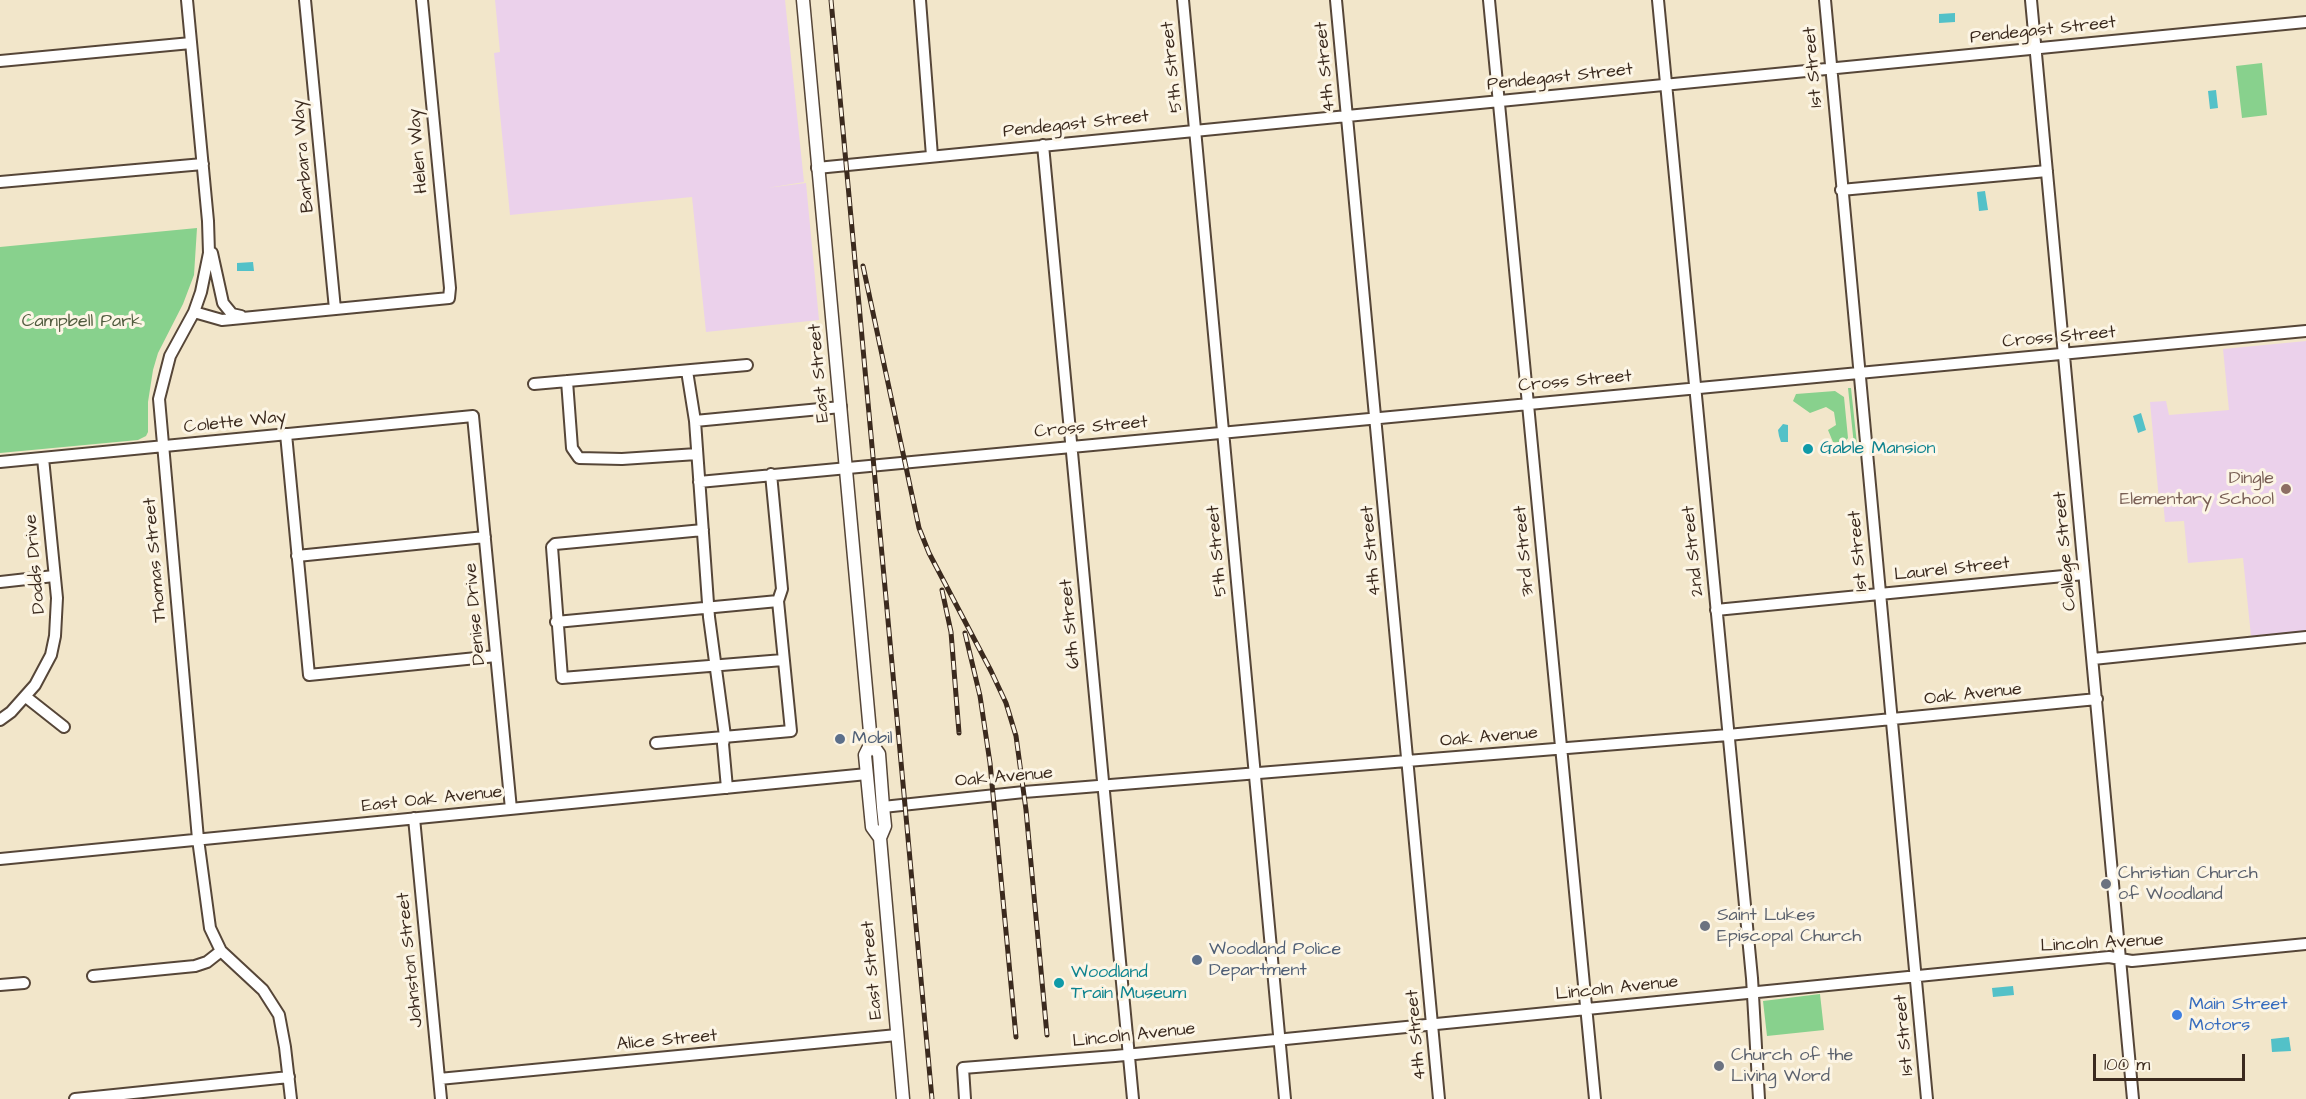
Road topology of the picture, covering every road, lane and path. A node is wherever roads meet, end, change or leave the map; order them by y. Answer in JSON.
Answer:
{"nodes":[{"id":1,"x":187,"y":0,"type":"edge"},
{"id":2,"x":305,"y":0,"type":"edge"},
{"id":3,"x":422,"y":0,"type":"edge"},
{"id":4,"x":803,"y":0,"type":"edge"},
{"id":5,"x":920,"y":0,"type":"edge"},
{"id":6,"x":1183,"y":0,"type":"edge"},
{"id":7,"x":1336,"y":0,"type":"edge"},
{"id":8,"x":1489,"y":0,"type":"edge"},
{"id":9,"x":1658,"y":0,"type":"edge"},
{"id":10,"x":1825,"y":0,"type":"edge"},
{"id":11,"x":2031,"y":0,"type":"edge"},
{"id":12,"x":2306,"y":22,"type":"edge"},
{"id":13,"x":191,"y":43,"type":"junction"},
{"id":14,"x":2035,"y":48,"type":"junction"},
{"id":15,"x":0,"y":61,"type":"edge"},
{"id":16,"x":1832,"y":68,"type":"junction"},
{"id":17,"x":1665,"y":84,"type":"junction"},
{"id":18,"x":1498,"y":100,"type":"junction"},
{"id":19,"x":1347,"y":115,"type":"junction"},
{"id":20,"x":1196,"y":130,"type":"junction"},
{"id":21,"x":1043,"y":145,"type":"junction"},
{"id":22,"x":932,"y":156,"type":"junction"},
{"id":23,"x":203,"y":164,"type":"junction"},
{"id":24,"x":817,"y":168,"type":"junction"},
{"id":25,"x":2047,"y":171,"type":"junction"},
{"id":26,"x":0,"y":183,"type":"edge"},
{"id":27,"x":1841,"y":190,"type":"junction"},
{"id":28,"x":209,"y":244,"type":"junction"},
{"id":29,"x":335,"y":309,"type":"junction"},
{"id":30,"x":194,"y":312,"type":"junction"},
{"id":31,"x":247,"y":317,"type":"junction"},
{"id":32,"x":2306,"y":332,"type":"edge"},
{"id":33,"x":2064,"y":353,"type":"junction"},
{"id":34,"x":747,"y":365,"type":"dead end"},
{"id":35,"x":687,"y":371,"type":"junction"},
{"id":36,"x":1859,"y":374,"type":"junction"},
{"id":37,"x":567,"y":381,"type":"junction"},
{"id":38,"x":534,"y":384,"type":"dead end"},
{"id":39,"x":1695,"y":388,"type":"junction"},
{"id":40,"x":1527,"y":402,"type":"junction"},
{"id":41,"x":841,"y":407,"type":"junction"},
{"id":42,"x":473,"y":416,"type":"joint"},
{"id":43,"x":1376,"y":417,"type":"junction"},
{"id":44,"x":694,"y":421,"type":"junction"},
{"id":45,"x":1223,"y":432,"type":"junction"},
{"id":46,"x":286,"y":435,"type":"junction"},
{"id":47,"x":1071,"y":446,"type":"junction"},
{"id":48,"x":162,"y":447,"type":"junction"},
{"id":49,"x":697,"y":454,"type":"junction"},
{"id":50,"x":43,"y":458,"type":"junction"},
{"id":51,"x":0,"y":462,"type":"edge"},
{"id":52,"x":847,"y":467,"type":"junction"},
{"id":53,"x":771,"y":474,"type":"junction"},
{"id":54,"x":699,"y":482,"type":"junction"},
{"id":55,"x":703,"y":530,"type":"junction"},
{"id":56,"x":485,"y":537,"type":"junction"},
{"id":57,"x":297,"y":556,"type":"junction"},
{"id":58,"x":2084,"y":574,"type":"junction"},
{"id":59,"x":54,"y":576,"type":"junction"},
{"id":60,"x":0,"y":582,"type":"edge"},
{"id":61,"x":1880,"y":594,"type":"junction"},
{"id":62,"x":778,"y":601,"type":"junction"},
{"id":63,"x":709,"y":607,"type":"junction"},
{"id":64,"x":1716,"y":610,"type":"junction"},
{"id":65,"x":556,"y":622,"type":"junction"},
{"id":66,"x":2306,"y":637,"type":"edge"},
{"id":67,"x":496,"y":656,"type":"junction"},
{"id":68,"x":2093,"y":659,"type":"junction"},
{"id":69,"x":783,"y":660,"type":"junction"},
{"id":70,"x":714,"y":665,"type":"junction"},
{"id":71,"x":26,"y":697,"type":"junction"},
{"id":72,"x":2097,"y":699,"type":"junction"},
{"id":73,"x":0,"y":720,"type":"edge"},
{"id":74,"x":1892,"y":720,"type":"junction"},
{"id":75,"x":64,"y":727,"type":"dead end"},
{"id":76,"x":1728,"y":735,"type":"junction"},
{"id":77,"x":725,"y":736,"type":"junction"},
{"id":78,"x":656,"y":743,"type":"dead end"},
{"id":79,"x":871,"y":743,"type":"junction"},
{"id":80,"x":1561,"y":748,"type":"junction"},
{"id":81,"x":1408,"y":761,"type":"junction"},
{"id":82,"x":867,"y":774,"type":"junction"},
{"id":83,"x":1255,"y":774,"type":"junction"},
{"id":84,"x":1103,"y":786,"type":"junction"},
{"id":85,"x":727,"y":788,"type":"junction"},
{"id":86,"x":884,"y":807,"type":"junction"},
{"id":87,"x":511,"y":809,"type":"junction"},
{"id":88,"x":414,"y":818,"type":"junction"},
{"id":89,"x":880,"y":838,"type":"junction"},
{"id":90,"x":198,"y":839,"type":"junction"},
{"id":91,"x":0,"y":859,"type":"edge"},
{"id":92,"x":2306,"y":944,"type":"edge"},
{"id":93,"x":221,"y":951,"type":"junction"},
{"id":94,"x":2121,"y":959,"type":"junction"},
{"id":95,"x":93,"y":976,"type":"dead end"},
{"id":96,"x":1915,"y":976,"type":"junction"},
{"id":97,"x":24,"y":983,"type":"dead end"},
{"id":98,"x":0,"y":985,"type":"edge"},
{"id":99,"x":1753,"y":992,"type":"junction"},
{"id":100,"x":1586,"y":1009,"type":"junction"},
{"id":101,"x":1432,"y":1024,"type":"junction"},
{"id":102,"x":897,"y":1035,"type":"junction"},
{"id":103,"x":1279,"y":1038,"type":"junction"},
{"id":104,"x":1129,"y":1054,"type":"junction"},
{"id":105,"x":289,"y":1077,"type":"junction"},
{"id":106,"x":439,"y":1079,"type":"junction"},
{"id":107,"x":75,"y":1099,"type":"edge"},
{"id":108,"x":291,"y":1099,"type":"edge"},
{"id":109,"x":441,"y":1099,"type":"edge"},
{"id":110,"x":903,"y":1099,"type":"edge"},
{"id":111,"x":965,"y":1099,"type":"edge"},
{"id":112,"x":1133,"y":1099,"type":"edge"},
{"id":113,"x":1285,"y":1099,"type":"edge"},
{"id":114,"x":1439,"y":1099,"type":"edge"},
{"id":115,"x":1594,"y":1099,"type":"edge"},
{"id":116,"x":1759,"y":1099,"type":"edge"},
{"id":117,"x":1927,"y":1099,"type":"edge"},
{"id":118,"x":2133,"y":1099,"type":"edge"}],
"edges":[{"from":1,"to":13,"type":"street","name":"Thomas Street"},
{"from":2,"to":29,"type":"street","name":"Barbara Way"},
{"from":3,"to":29,"type":"street","name":"Helen Way"},
{"from":4,"to":24,"type":"main road","name":"East Street"},
{"from":5,"to":22,"type":"street"},
{"from":6,"to":20,"type":"street","name":"5th Street"},
{"from":7,"to":19,"type":"street","name":"4th Street"},
{"from":8,"to":18,"type":"street","name":"3rd Street"},
{"from":9,"to":17,"type":"street","name":"2nd Street"},
{"from":10,"to":16,"type":"street","name":"1st Street"},
{"from":11,"to":14,"type":"street","name":"College Street"},
{"from":12,"to":14,"type":"street","name":"Pendegast Street"},
{"from":13,"to":15,"type":"street"},
{"from":13,"to":23,"type":"street","name":"Thomas Street"},
{"from":14,"to":16,"type":"street","name":"Pendegast Street"},
{"from":14,"to":25,"type":"street","name":"College Street"},
{"from":16,"to":17,"type":"street","name":"Pendegast Street"},
{"from":16,"to":27,"type":"street","name":"1st Street"},
{"from":17,"to":18,"type":"street","name":"Pendegast Street"},
{"from":17,"to":39,"type":"street","name":"2nd Street"},
{"from":18,"to":19,"type":"street","name":"Pendegast Street"},
{"from":18,"to":40,"type":"street","name":"3rd Street"},
{"from":19,"to":20,"type":"street","name":"Pendegast Street"},
{"from":19,"to":43,"type":"street","name":"4th Street"},
{"from":20,"to":21,"type":"street","name":"Pendegast Street"},
{"from":20,"to":45,"type":"street","name":"5th Street"},
{"from":21,"to":22,"type":"street","name":"Pendegast Street"},
{"from":21,"to":47,"type":"street","name":"6th Street"},
{"from":22,"to":24,"type":"street","name":"Pendegast Street"},
{"from":23,"to":26,"type":"street"},
{"from":23,"to":28,"type":"street","name":"Thomas Street"},
{"from":24,"to":41,"type":"main road","name":"East Street"},
{"from":25,"to":27,"type":"street"},
{"from":25,"to":33,"type":"street","name":"College Street"},
{"from":27,"to":36,"type":"street","name":"1st Street"},
{"from":28,"to":30,"type":"street","name":"Thomas Street"},
{"from":28,"to":31,"type":"street"},
{"from":29,"to":31,"type":"street"},
{"from":30,"to":31,"type":"street"},
{"from":30,"to":48,"type":"street","name":"Thomas Street"},
{"from":32,"to":33,"type":"street","name":"Cross Street"},
{"from":33,"to":36,"type":"street","name":"Cross Street"},
{"from":33,"to":58,"type":"street","name":"College Street"},
{"from":34,"to":35,"type":"street"},
{"from":35,"to":37,"type":"street"},
{"from":35,"to":44,"type":"street"},
{"from":36,"to":39,"type":"street","name":"Cross Street"},
{"from":36,"to":61,"type":"street","name":"1st Street"},
{"from":37,"to":38,"type":"street"},
{"from":37,"to":49,"type":"street"},
{"from":39,"to":40,"type":"street","name":"Cross Street"},
{"from":39,"to":64,"type":"street","name":"2nd Street"},
{"from":40,"to":43,"type":"street","name":"Cross Street"},
{"from":40,"to":80,"type":"street","name":"3rd Street"},
{"from":41,"to":44,"type":"street"},
{"from":41,"to":52,"type":"main road","name":"East Street"},
{"from":42,"to":46,"type":"street","name":"Colette Way"},
{"from":42,"to":56,"type":"street","name":"Denise Drive"},
{"from":43,"to":45,"type":"street","name":"Cross Street"},
{"from":43,"to":81,"type":"street","name":"4th Street"},
{"from":44,"to":49,"type":"street"},
{"from":45,"to":47,"type":"street","name":"Cross Street"},
{"from":45,"to":83,"type":"street","name":"5th Street"},
{"from":46,"to":48,"type":"street","name":"Colette Way"},
{"from":46,"to":57,"type":"street"},
{"from":47,"to":52,"type":"street","name":"Cross Street"},
{"from":47,"to":84,"type":"street","name":"6th Street"},
{"from":48,"to":50,"type":"street","name":"Colette Way"},
{"from":48,"to":90,"type":"street","name":"Thomas Street"},
{"from":49,"to":54,"type":"street"},
{"from":50,"to":51,"type":"street","name":"Colette Way"},
{"from":50,"to":59,"type":"street","name":"Dodds Drive"},
{"from":52,"to":53,"type":"street","name":"Cross Street"},
{"from":52,"to":79,"type":"main road","name":"East Street"},
{"from":53,"to":54,"type":"street","name":"Cross Street"},
{"from":53,"to":62,"type":"street"},
{"from":54,"to":55,"type":"street"},
{"from":55,"to":63,"type":"street"},
{"from":55,"to":65,"type":"street"},
{"from":56,"to":57,"type":"street"},
{"from":56,"to":67,"type":"street","name":"Denise Drive"},
{"from":57,"to":67,"type":"street"},
{"from":58,"to":61,"type":"street","name":"Laurel Street"},
{"from":58,"to":68,"type":"street","name":"College Street"},
{"from":59,"to":60,"type":"street"},
{"from":59,"to":71,"type":"street","name":"Dodds Drive"},
{"from":61,"to":64,"type":"street","name":"Laurel Street"},
{"from":61,"to":74,"type":"street","name":"1st Street"},
{"from":62,"to":63,"type":"street"},
{"from":62,"to":69,"type":"street"},
{"from":63,"to":65,"type":"street"},
{"from":63,"to":70,"type":"street"},
{"from":64,"to":76,"type":"street","name":"2nd Street"},
{"from":65,"to":70,"type":"street"},
{"from":66,"to":68,"type":"street"},
{"from":67,"to":87,"type":"street","name":"Denise Drive"},
{"from":68,"to":72,"type":"street","name":"College Street"},
{"from":69,"to":70,"type":"street"},
{"from":69,"to":77,"type":"street"},
{"from":70,"to":77,"type":"street"},
{"from":71,"to":73,"type":"street","name":"Dodds Drive"},
{"from":71,"to":75,"type":"street"},
{"from":72,"to":74,"type":"street","name":"Oak Avenue"},
{"from":72,"to":94,"type":"street","name":"College Street"},
{"from":74,"to":76,"type":"street","name":"Oak Avenue"},
{"from":74,"to":96,"type":"street","name":"1st Street"},
{"from":76,"to":80,"type":"street","name":"Oak Avenue"},
{"from":76,"to":99,"type":"street","name":"2nd Street"},
{"from":77,"to":78,"type":"street"},
{"from":77,"to":85,"type":"street"},
{"from":79,"to":82,"type":"main road","name":"East Street"},
{"from":79,"to":86,"type":"main road","name":"East Street"},
{"from":80,"to":81,"type":"street","name":"Oak Avenue"},
{"from":80,"to":100,"type":"street","name":"3rd Street"},
{"from":81,"to":83,"type":"street","name":"Oak Avenue"},
{"from":81,"to":101,"type":"street","name":"4th Street"},
{"from":82,"to":85,"type":"street","name":"East Oak Avenue"},
{"from":82,"to":89,"type":"main road","name":"East Street"},
{"from":83,"to":84,"type":"street","name":"Oak Avenue"},
{"from":83,"to":103,"type":"street","name":"5th Street"},
{"from":84,"to":86,"type":"street","name":"Oak Avenue"},
{"from":84,"to":104,"type":"street","name":"6th Street"},
{"from":85,"to":87,"type":"street","name":"East Oak Avenue"},
{"from":86,"to":89,"type":"main road","name":"East Street"},
{"from":87,"to":88,"type":"street","name":"East Oak Avenue"},
{"from":88,"to":90,"type":"street","name":"East Oak Avenue"},
{"from":88,"to":106,"type":"street","name":"Johnston Street"},
{"from":89,"to":102,"type":"main road","name":"East Street"},
{"from":90,"to":91,"type":"street","name":"East Oak Avenue"},
{"from":90,"to":93,"type":"street","name":"Thomas Street"},
{"from":92,"to":94,"type":"street","name":"Lincoln Avenue"},
{"from":93,"to":95,"type":"street"},
{"from":93,"to":105,"type":"street","name":"Thomas Street"},
{"from":94,"to":96,"type":"street","name":"Lincoln Avenue"},
{"from":94,"to":118,"type":"street","name":"College Street"},
{"from":96,"to":99,"type":"street","name":"Lincoln Avenue"},
{"from":96,"to":117,"type":"street","name":"1st Street"},
{"from":97,"to":98,"type":"street"},
{"from":99,"to":100,"type":"street","name":"Lincoln Avenue"},
{"from":99,"to":116,"type":"street","name":"2nd Street"},
{"from":100,"to":101,"type":"street","name":"Lincoln Avenue"},
{"from":100,"to":115,"type":"street","name":"3rd Street"},
{"from":101,"to":103,"type":"street","name":"Lincoln Avenue"},
{"from":101,"to":114,"type":"street","name":"4th Street"},
{"from":102,"to":106,"type":"street","name":"Alice Street"},
{"from":102,"to":110,"type":"main road","name":"East Street"},
{"from":103,"to":104,"type":"street","name":"Lincoln Avenue"},
{"from":103,"to":113,"type":"street","name":"5th Street"},
{"from":104,"to":111,"type":"street","name":"Lincoln Avenue"},
{"from":104,"to":112,"type":"street","name":"6th Street"},
{"from":105,"to":107,"type":"street"},
{"from":105,"to":108,"type":"street","name":"Thomas Street"},
{"from":106,"to":109,"type":"street","name":"Johnston Street"}]}
